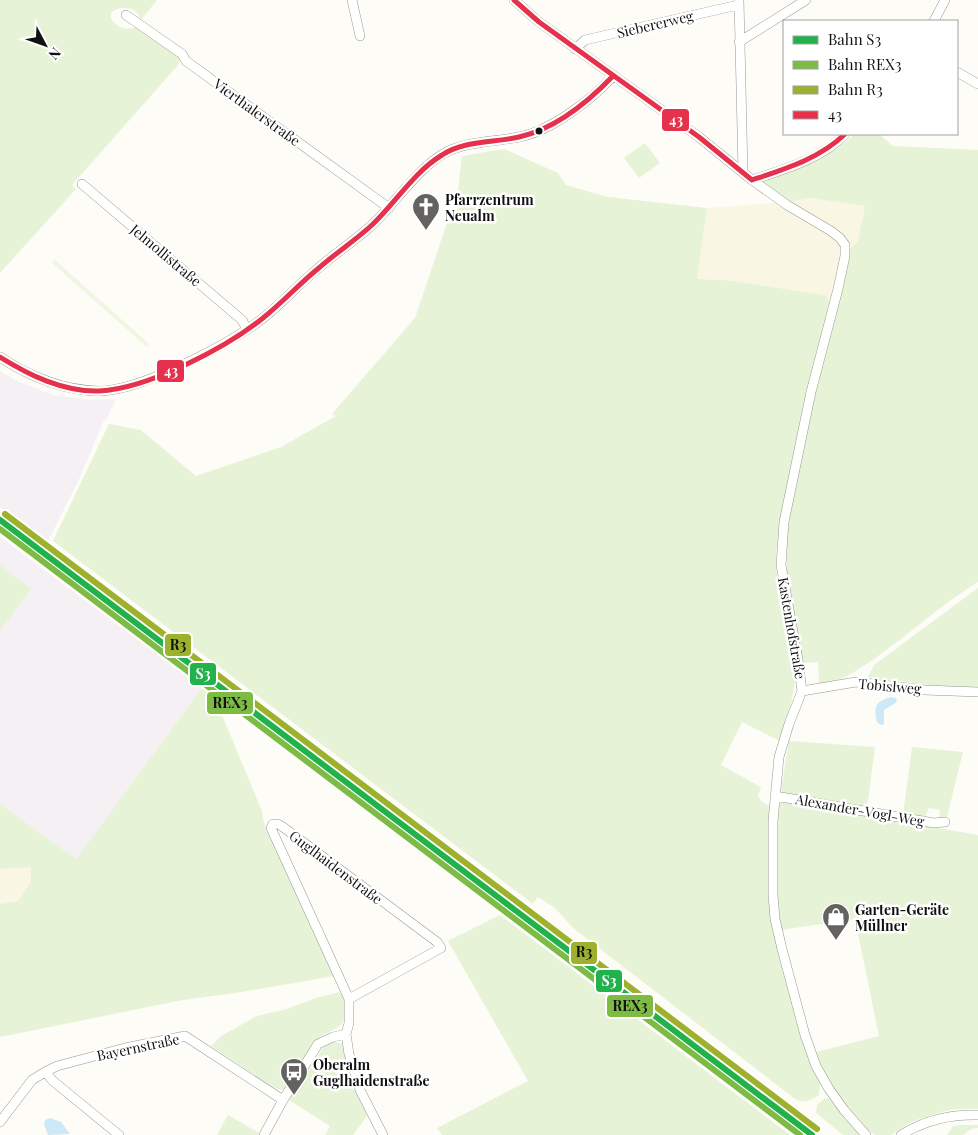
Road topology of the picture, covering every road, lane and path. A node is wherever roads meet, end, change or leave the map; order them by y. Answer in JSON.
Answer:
{"nodes":[{"id":1,"x":352,"y":0,"type":"edge"},
{"id":2,"x":514,"y":0,"type":"edge"},
{"id":3,"x":806,"y":0,"type":"edge"},
{"id":4,"x":945,"y":0,"type":"edge"},
{"id":5,"x":738,"y":2,"type":"edge"},
{"id":6,"x":126,"y":15,"type":"dead end"},
{"id":7,"x":935,"y":20,"type":"edge"},
{"id":8,"x":360,"y":36,"type":"dead end"},
{"id":9,"x":739,"y":42,"type":"junction"},
{"id":10,"x":575,"y":49,"type":"junction"},
{"id":11,"x":958,"y":73,"type":"edge"},
{"id":12,"x":613,"y":76,"type":"junction"},
{"id":13,"x":978,"y":84,"type":"edge"},
{"id":14,"x":844,"y":135,"type":"edge"},
{"id":15,"x":743,"y":173,"type":"junction"},
{"id":16,"x":752,"y":180,"type":"junction"},
{"id":17,"x":82,"y":184,"type":"dead end"},
{"id":18,"x":389,"y":208,"type":"junction"},
{"id":19,"x":247,"y":329,"type":"junction"},
{"id":20,"x":0,"y":357,"type":"edge"},
{"id":21,"x":802,"y":691,"type":"junction"},
{"id":22,"x":978,"y":692,"type":"edge"},
{"id":23,"x":775,"y":796,"type":"junction"},
{"id":24,"x":945,"y":822,"type":"dead end"},
{"id":25,"x":349,"y":999,"type":"junction"},
{"id":26,"x":346,"y":1034,"type":"junction"},
{"id":27,"x":45,"y":1072,"type":"junction"},
{"id":28,"x":283,"y":1100,"type":"junction"},
{"id":29,"x":978,"y":1115,"type":"edge"},
{"id":30,"x":0,"y":1122,"type":"edge"},
{"id":31,"x":119,"y":1135,"type":"edge"},
{"id":32,"x":264,"y":1135,"type":"edge"},
{"id":33,"x":383,"y":1135,"type":"edge"},
{"id":34,"x":866,"y":1135,"type":"edge"},
{"id":35,"x":902,"y":1135,"type":"edge"}],
"edges":[{"from":1,"to":8,"type":"street"},
{"from":2,"to":10,"type":"street"},
{"from":3,"to":9,"type":"street"},
{"from":4,"to":7,"type":"street"},
{"from":5,"to":9,"type":"street"},
{"from":5,"to":10,"type":"street","name":"Siebererweg"},
{"from":6,"to":18,"type":"street","name":"Vierthalerstraße"},
{"from":9,"to":15,"type":"street"},
{"from":10,"to":12,"type":"street"},
{"from":11,"to":13,"type":"street"},
{"from":12,"to":15,"type":"street"},
{"from":12,"to":18,"type":"street"},
{"from":14,"to":16,"type":"street"},
{"from":15,"to":16,"type":"street"},
{"from":16,"to":21,"type":"street","name":"Kastenhofstraße"},
{"from":17,"to":19,"type":"street","name":"Jelmollistraße"},
{"from":18,"to":19,"type":"street"},
{"from":19,"to":20,"type":"street"},
{"from":21,"to":22,"type":"street","name":"Tobislweg"},
{"from":21,"to":23,"type":"street","name":"Kastenhofstraße"},
{"from":23,"to":24,"type":"street","name":"Alexander-Vogl-Weg"},
{"from":23,"to":34,"type":"street","name":"Kastenhofstraße"},
{"from":25,"to":25,"type":"street","name":"Guglhaidenstraße"},
{"from":25,"to":26,"type":"street","name":"Guglhaidenstraße"},
{"from":26,"to":28,"type":"street"},
{"from":26,"to":33,"type":"street","name":"Guglhaidenstraße"},
{"from":27,"to":28,"type":"street","name":"Bayernstraße"},
{"from":27,"to":30,"type":"street","name":"Bayernstraße"},
{"from":27,"to":31,"type":"street"},
{"from":28,"to":32,"type":"street"},
{"from":29,"to":35,"type":"street"}]}
